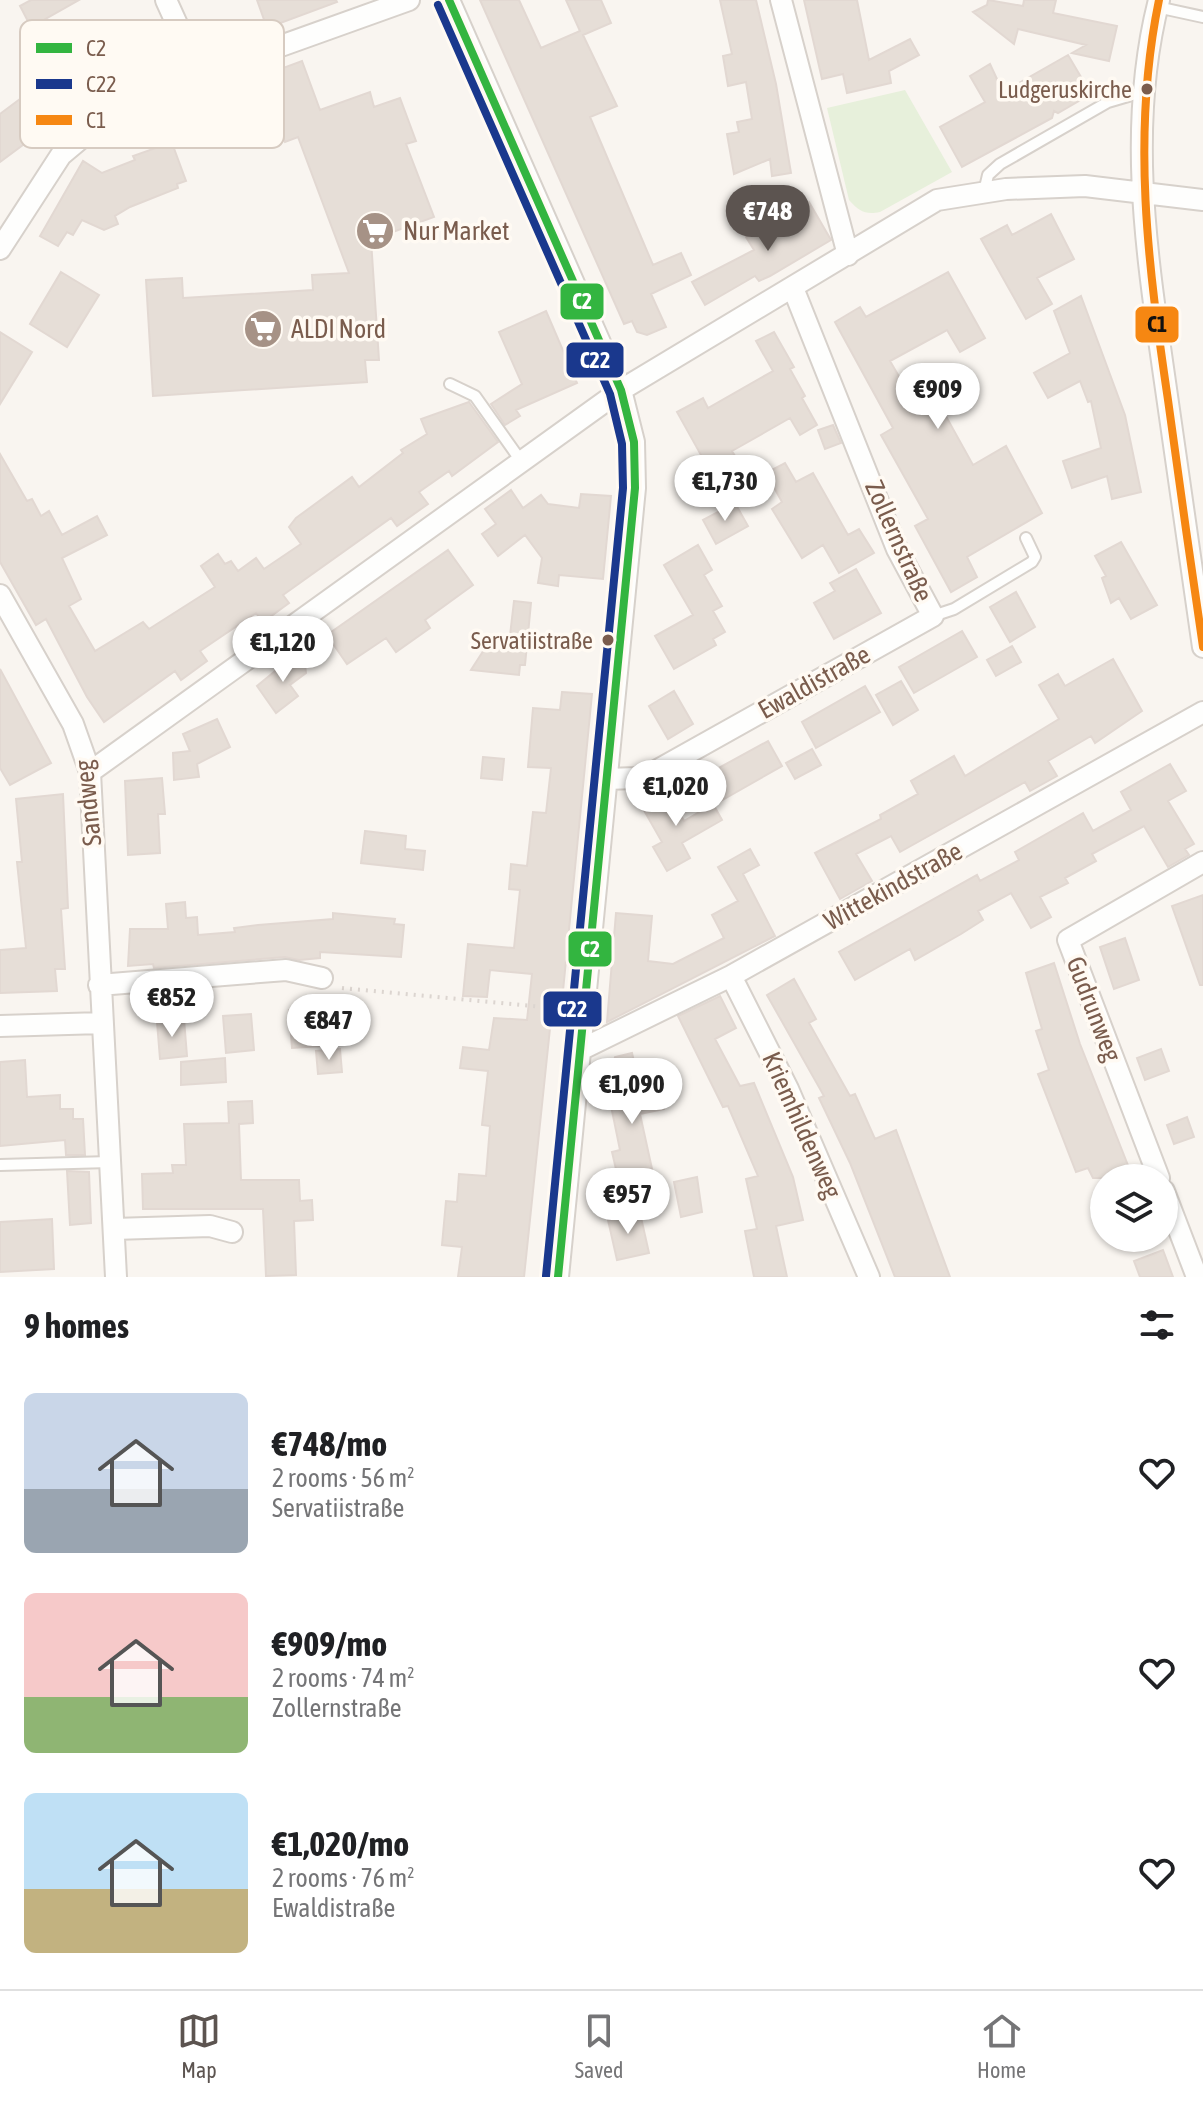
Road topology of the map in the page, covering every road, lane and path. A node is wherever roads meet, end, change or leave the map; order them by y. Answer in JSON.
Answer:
{"nodes":[{"id":1,"x":166,"y":0,"type":"edge"},
{"id":2,"x":409,"y":0,"type":"edge"},
{"id":3,"x":449,"y":0,"type":"edge"},
{"id":4,"x":781,"y":0,"type":"edge"},
{"id":5,"x":1158,"y":3,"type":"edge"},
{"id":6,"x":1203,"y":17,"type":"edge"},
{"id":7,"x":175,"y":20,"type":"edge"},
{"id":8,"x":284,"y":45,"type":"edge"},
{"id":9,"x":1142,"y":92,"type":"junction"},
{"id":10,"x":69,"y":148,"type":"edge"},
{"id":11,"x":984,"y":192,"type":"junction"},
{"id":12,"x":1143,"y":193,"type":"junction"},
{"id":13,"x":1203,"y":200,"type":"edge"},
{"id":14,"x":0,"y":249,"type":"edge"},
{"id":15,"x":848,"y":255,"type":"junction"},
{"id":16,"x":793,"y":288,"type":"junction"},
{"id":17,"x":450,"y":384,"type":"dead end"},
{"id":18,"x":621,"y":390,"type":"junction"},
{"id":19,"x":521,"y":461,"type":"junction"},
{"id":20,"x":1026,"y":538,"type":"dead end"},
{"id":21,"x":0,"y":595,"type":"edge"},
{"id":22,"x":933,"y":616,"type":"junction"},
{"id":23,"x":1203,"y":647,"type":"edge"},
{"id":24,"x":1203,"y":712,"type":"edge"},
{"id":25,"x":90,"y":772,"type":"junction"},
{"id":26,"x":606,"y":779,"type":"junction"},
{"id":27,"x":1203,"y":862,"type":"edge"},
{"id":28,"x":731,"y":976,"type":"junction"},
{"id":29,"x":322,"y":978,"type":"joint"},
{"id":30,"x":99,"y":985,"type":"junction"},
{"id":31,"x":583,"y":1011,"type":"junction"},
{"id":32,"x":102,"y":1023,"type":"junction"},
{"id":33,"x":0,"y":1026,"type":"edge"},
{"id":34,"x":578,"y":1051,"type":"junction"},
{"id":35,"x":110,"y":1162,"type":"junction"},
{"id":36,"x":1154,"y":1164,"type":"edge"},
{"id":37,"x":0,"y":1165,"type":"edge"},
{"id":38,"x":1178,"y":1227,"type":"edge"},
{"id":39,"x":114,"y":1229,"type":"junction"},
{"id":40,"x":232,"y":1232,"type":"dead end"},
{"id":41,"x":116,"y":1277,"type":"edge"},
{"id":42,"x":558,"y":1277,"type":"edge"},
{"id":43,"x":869,"y":1277,"type":"edge"},
{"id":44,"x":1197,"y":1277,"type":"edge"}],
"edges":[{"from":1,"to":7,"type":"street"},
{"from":2,"to":8,"type":"street"},
{"from":3,"to":18,"type":"street"},
{"from":4,"to":15,"type":"street"},
{"from":5,"to":6,"type":"lane"},
{"from":5,"to":9,"type":"street"},
{"from":9,"to":11,"type":"lane"},
{"from":9,"to":12,"type":"street"},
{"from":10,"to":14,"type":"street"},
{"from":11,"to":12,"type":"street"},
{"from":11,"to":15,"type":"street"},
{"from":12,"to":13,"type":"street"},
{"from":12,"to":23,"type":"street"},
{"from":15,"to":16,"type":"street"},
{"from":16,"to":18,"type":"street"},
{"from":16,"to":22,"type":"street","name":"Zollernstraße"},
{"from":17,"to":19,"type":"lane"},
{"from":18,"to":19,"type":"street"},
{"from":18,"to":26,"type":"street"},
{"from":19,"to":25,"type":"street"},
{"from":20,"to":22,"type":"lane"},
{"from":21,"to":25,"type":"street","name":"Sandweg"},
{"from":22,"to":26,"type":"street","name":"Ewaldistraße"},
{"from":24,"to":28,"type":"street","name":"Wittekindstraße"},
{"from":25,"to":30,"type":"street","name":"Sandweg"},
{"from":26,"to":31,"type":"street"},
{"from":27,"to":36,"type":"street","name":"Gudrunweg"},
{"from":28,"to":34,"type":"street","name":"Wittekindstraße"},
{"from":28,"to":43,"type":"street","name":"Kriemhildenweg"},
{"from":29,"to":30,"type":"street"},
{"from":29,"to":31,"type":"path"},
{"from":30,"to":32,"type":"street","name":"Sandweg"},
{"from":31,"to":34,"type":"street"},
{"from":32,"to":33,"type":"street"},
{"from":32,"to":35,"type":"street","name":"Sandweg"},
{"from":34,"to":42,"type":"street"},
{"from":35,"to":37,"type":"lane"},
{"from":35,"to":39,"type":"street","name":"Sandweg"},
{"from":38,"to":44,"type":"street"},
{"from":39,"to":40,"type":"street"},
{"from":39,"to":41,"type":"street","name":"Sandweg"}]}
